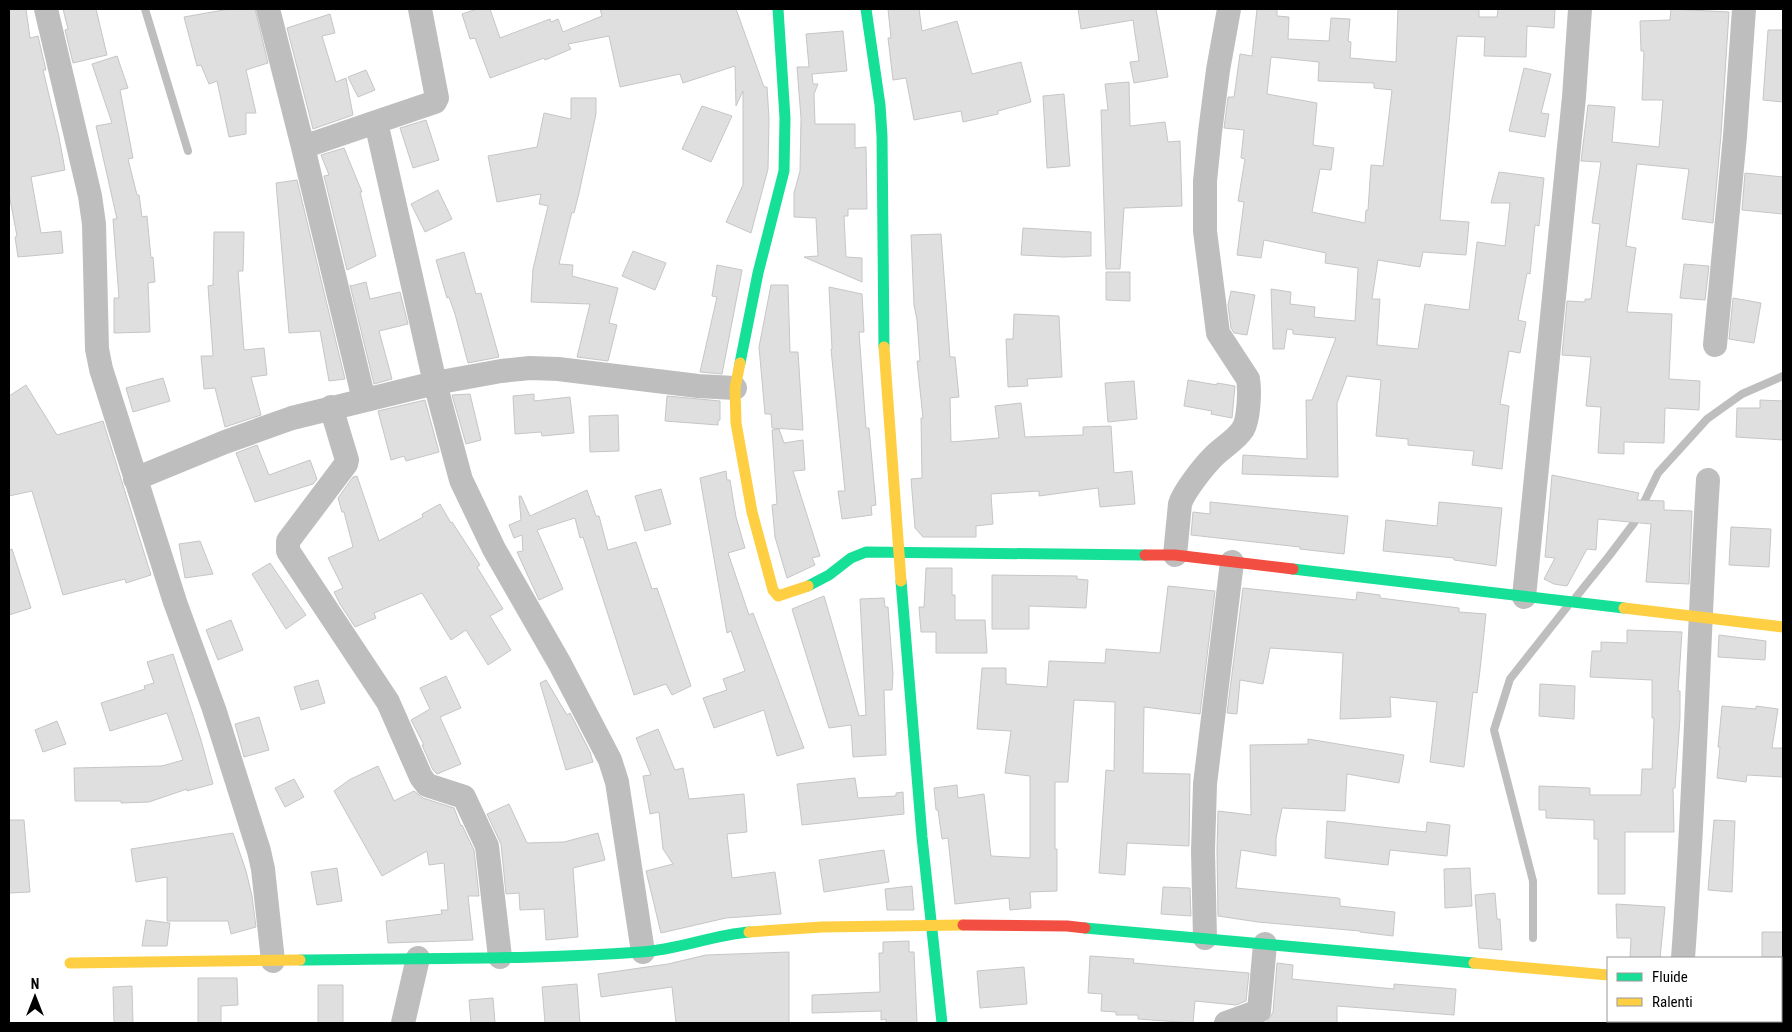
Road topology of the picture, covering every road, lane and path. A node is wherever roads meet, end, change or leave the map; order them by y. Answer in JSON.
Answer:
{"nodes":[{"id":1,"x":46,"y":9,"type":"edge"},
{"id":2,"x":268,"y":9,"type":"edge"},
{"id":3,"x":420,"y":9,"type":"edge"},
{"id":4,"x":778,"y":9,"type":"edge"},
{"id":5,"x":866,"y":9,"type":"edge"},
{"id":6,"x":1230,"y":9,"type":"edge"},
{"id":7,"x":1580,"y":9,"type":"edge"},
{"id":8,"x":1744,"y":9,"type":"edge"},
{"id":9,"x":376,"y":122,"type":"junction"},
{"id":10,"x":303,"y":147,"type":"junction"},
{"id":11,"x":1715,"y":345,"type":"dead end"},
{"id":12,"x":435,"y":383,"type":"junction"},
{"id":13,"x":735,"y":388,"type":"junction"},
{"id":14,"x":364,"y":400,"type":"junction"},
{"id":15,"x":331,"y":407,"type":"junction"},
{"id":16,"x":135,"y":479,"type":"junction"},
{"id":17,"x":1708,"y":480,"type":"dead end"},
{"id":18,"x":899,"y":551,"type":"junction"},
{"id":19,"x":1175,"y":555,"type":"junction"},
{"id":20,"x":1232,"y":562,"type":"junction"},
{"id":21,"x":1524,"y":597,"type":"junction"},
{"id":22,"x":1700,"y":617,"type":"junction"},
{"id":23,"x":1783,"y":627,"type":"edge"},
{"id":24,"x":932,"y":926,"type":"junction"},
{"id":25,"x":1205,"y":938,"type":"junction"},
{"id":26,"x":1265,"y":944,"type":"junction"},
{"id":27,"x":643,"y":952,"type":"junction"},
{"id":28,"x":500,"y":957,"type":"junction"},
{"id":29,"x":1683,"y":957,"type":"edge"},
{"id":30,"x":418,"y":958,"type":"junction"},
{"id":31,"x":274,"y":961,"type":"junction"},
{"id":32,"x":70,"y":963,"type":"dead end"},
{"id":33,"x":1607,"y":975,"type":"edge"},
{"id":34,"x":403,"y":1023,"type":"edge"},
{"id":35,"x":942,"y":1023,"type":"edge"},
{"id":36,"x":1226,"y":1023,"type":"edge"}],
"edges":[{"from":1,"to":16,"type":"street"},
{"from":2,"to":10,"type":"street"},
{"from":3,"to":9,"type":"street"},
{"from":4,"to":13,"type":"street"},
{"from":5,"to":18,"type":"street"},
{"from":6,"to":19,"type":"street"},
{"from":7,"to":21,"type":"street"},
{"from":8,"to":11,"type":"street"},
{"from":9,"to":10,"type":"street"},
{"from":9,"to":12,"type":"street"},
{"from":10,"to":14,"type":"street"},
{"from":12,"to":13,"type":"street"},
{"from":12,"to":14,"type":"street"},
{"from":12,"to":27,"type":"street"},
{"from":13,"to":18,"type":"street"},
{"from":14,"to":15,"type":"street"},
{"from":15,"to":16,"type":"street"},
{"from":15,"to":28,"type":"street"},
{"from":16,"to":31,"type":"street"},
{"from":17,"to":22,"type":"street"},
{"from":18,"to":19,"type":"street"},
{"from":18,"to":24,"type":"street"},
{"from":19,"to":20,"type":"street"},
{"from":20,"to":21,"type":"street"},
{"from":20,"to":25,"type":"street"},
{"from":21,"to":22,"type":"street"},
{"from":22,"to":23,"type":"street"},
{"from":22,"to":29,"type":"street"},
{"from":24,"to":25,"type":"street"},
{"from":24,"to":27,"type":"street"},
{"from":24,"to":35,"type":"street"},
{"from":25,"to":26,"type":"street"},
{"from":26,"to":33,"type":"street"},
{"from":26,"to":36,"type":"street"},
{"from":27,"to":28,"type":"street"},
{"from":28,"to":30,"type":"street"},
{"from":30,"to":31,"type":"street"},
{"from":30,"to":34,"type":"street"},
{"from":31,"to":32,"type":"street"}]}
